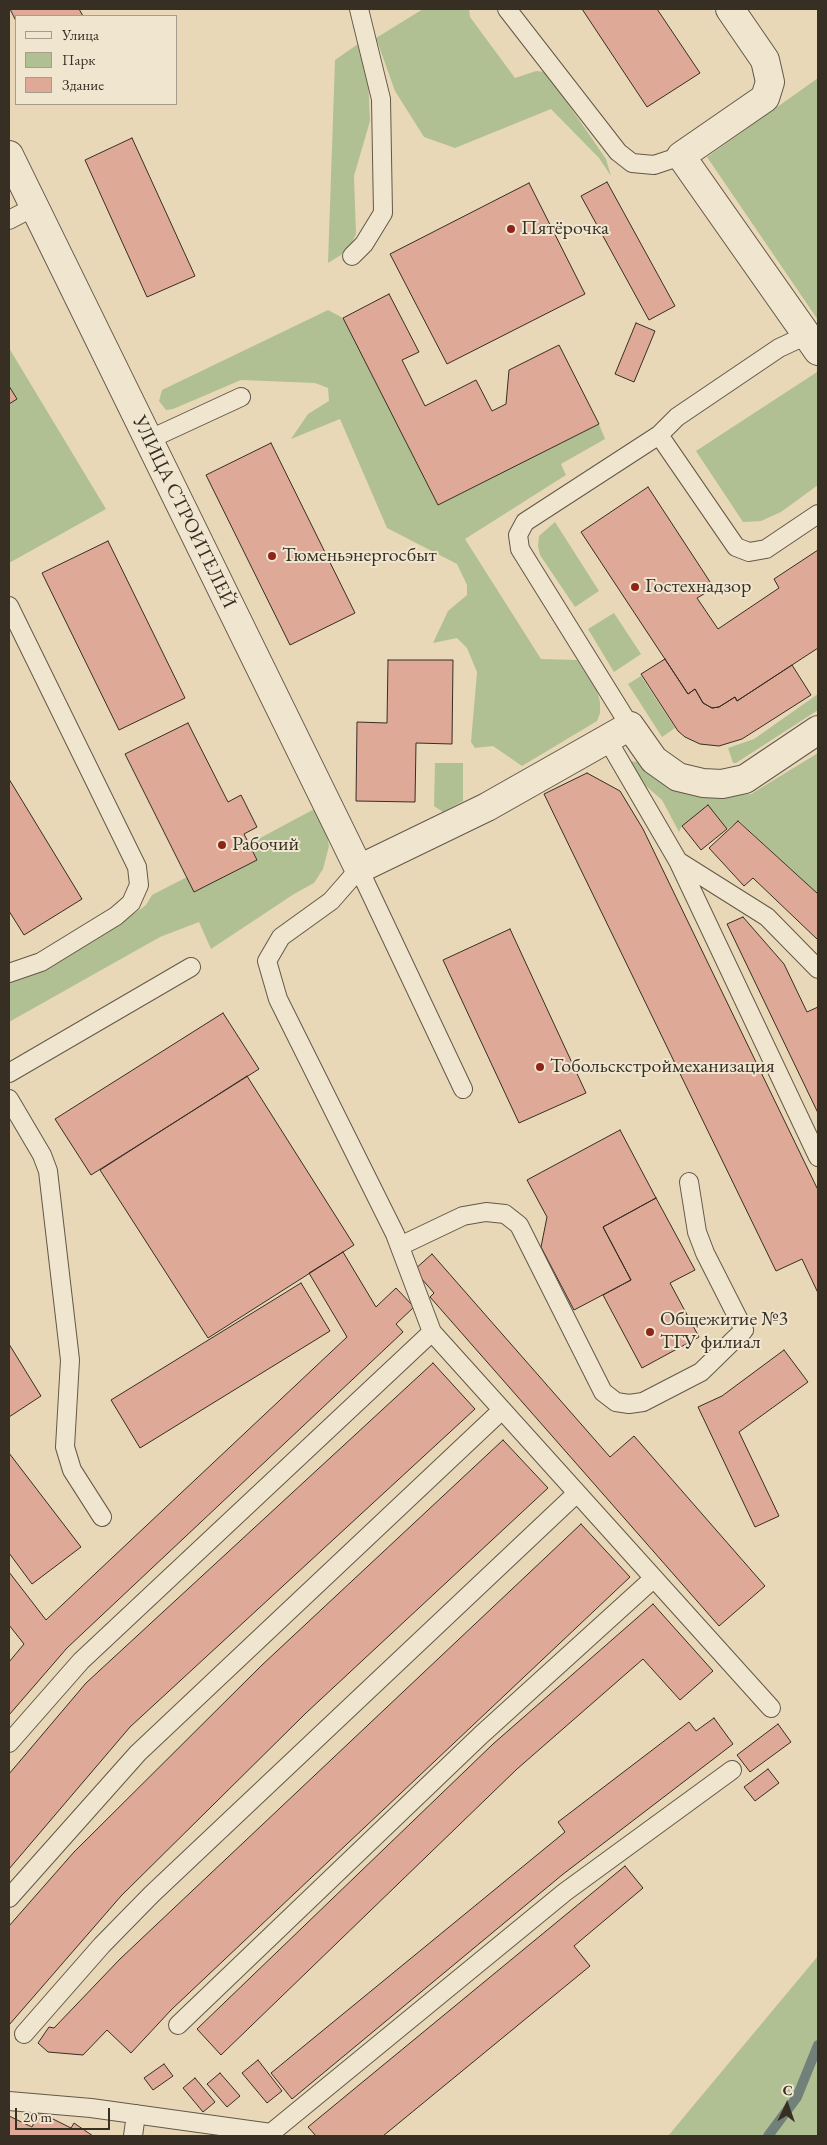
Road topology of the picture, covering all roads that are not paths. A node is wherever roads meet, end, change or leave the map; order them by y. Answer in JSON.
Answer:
{"nodes":[{"id":1,"x":359,"y":9,"type":"edge"},
{"id":2,"x":507,"y":9,"type":"edge"},
{"id":3,"x":730,"y":9,"type":"edge"},
{"id":4,"x":9,"y":155,"type":"edge"},
{"id":5,"x":681,"y":156,"type":"junction"},
{"id":6,"x":34,"y":207,"type":"junction"},
{"id":7,"x":9,"y":220,"type":"edge"},
{"id":8,"x":352,"y":256,"type":"dead end"},
{"id":9,"x":813,"y":343,"type":"edge"},
{"id":10,"x":241,"y":396,"type":"dead end"},
{"id":11,"x":659,"y":435,"type":"junction"},
{"id":12,"x":148,"y":440,"type":"junction"},
{"id":13,"x":818,"y":514,"type":"edge"},
{"id":14,"x":9,"y":606,"type":"edge"},
{"id":15,"x":630,"y":726,"type":"junction"},
{"id":16,"x":818,"y":730,"type":"edge"},
{"id":17,"x":606,"y":739,"type":"junction"},
{"id":18,"x":678,"y":861,"type":"junction"},
{"id":19,"x":359,"y":869,"type":"junction"},
{"id":20,"x":190,"y":967,"type":"dead end"},
{"id":21,"x":818,"y":969,"type":"edge"},
{"id":22,"x":9,"y":973,"type":"edge"},
{"id":23,"x":9,"y":1073,"type":"edge"},
{"id":24,"x":463,"y":1089,"type":"dead end"},
{"id":25,"x":9,"y":1099,"type":"edge"},
{"id":26,"x":818,"y":1157,"type":"edge"},
{"id":27,"x":689,"y":1182,"type":"dead end"},
{"id":28,"x":400,"y":1246,"type":"junction"},
{"id":29,"x":432,"y":1332,"type":"junction"},
{"id":30,"x":502,"y":1410,"type":"junction"},
{"id":31,"x":577,"y":1493,"type":"junction"},
{"id":32,"x":102,"y":1518,"type":"dead end"},
{"id":33,"x":654,"y":1578,"type":"junction"},
{"id":34,"x":771,"y":1708,"type":"dead end"},
{"id":35,"x":9,"y":1744,"type":"edge"},
{"id":36,"x":732,"y":1770,"type":"dead end"},
{"id":37,"x":9,"y":1898,"type":"edge"},
{"id":38,"x":178,"y":2025,"type":"dead end"},
{"id":39,"x":24,"y":2034,"type":"dead end"},
{"id":40,"x":9,"y":2100,"type":"edge"},
{"id":41,"x":136,"y":2114,"type":"junction"},
{"id":42,"x":272,"y":2134,"type":"edge"},
{"id":43,"x":133,"y":2136,"type":"edge"}],
"edges":[{"from":1,"to":8,"type":"lane"},
{"from":2,"to":5,"type":"lane"},
{"from":3,"to":5,"type":"street"},
{"from":4,"to":6,"type":"street","name":"УЛИЦА СТРОИТЕЛЕЙ"},
{"from":5,"to":9,"type":"street"},
{"from":6,"to":7,"type":"lane"},
{"from":6,"to":12,"type":"street","name":"УЛИЦА СТРОИТЕЛЕЙ"},
{"from":9,"to":11,"type":"lane"},
{"from":10,"to":12,"type":"lane"},
{"from":11,"to":13,"type":"lane"},
{"from":11,"to":15,"type":"lane"},
{"from":12,"to":19,"type":"street","name":"УЛИЦА СТРОИТЕЛЕЙ"},
{"from":14,"to":22,"type":"lane"},
{"from":15,"to":16,"type":"street"},
{"from":15,"to":17,"type":"street"},
{"from":17,"to":18,"type":"lane"},
{"from":17,"to":19,"type":"street"},
{"from":18,"to":21,"type":"lane"},
{"from":18,"to":26,"type":"lane"},
{"from":19,"to":24,"type":"lane"},
{"from":19,"to":28,"type":"lane"},
{"from":20,"to":23,"type":"lane"},
{"from":25,"to":32,"type":"lane"},
{"from":27,"to":28,"type":"lane"},
{"from":28,"to":29,"type":"lane"},
{"from":29,"to":30,"type":"lane"},
{"from":29,"to":35,"type":"lane"},
{"from":30,"to":31,"type":"lane"},
{"from":30,"to":37,"type":"lane"},
{"from":31,"to":33,"type":"lane"},
{"from":31,"to":39,"type":"lane"},
{"from":33,"to":34,"type":"lane"},
{"from":33,"to":38,"type":"lane"},
{"from":36,"to":42,"type":"lane"},
{"from":40,"to":41,"type":"lane"},
{"from":41,"to":42,"type":"lane"},
{"from":41,"to":43,"type":"lane"}]}
